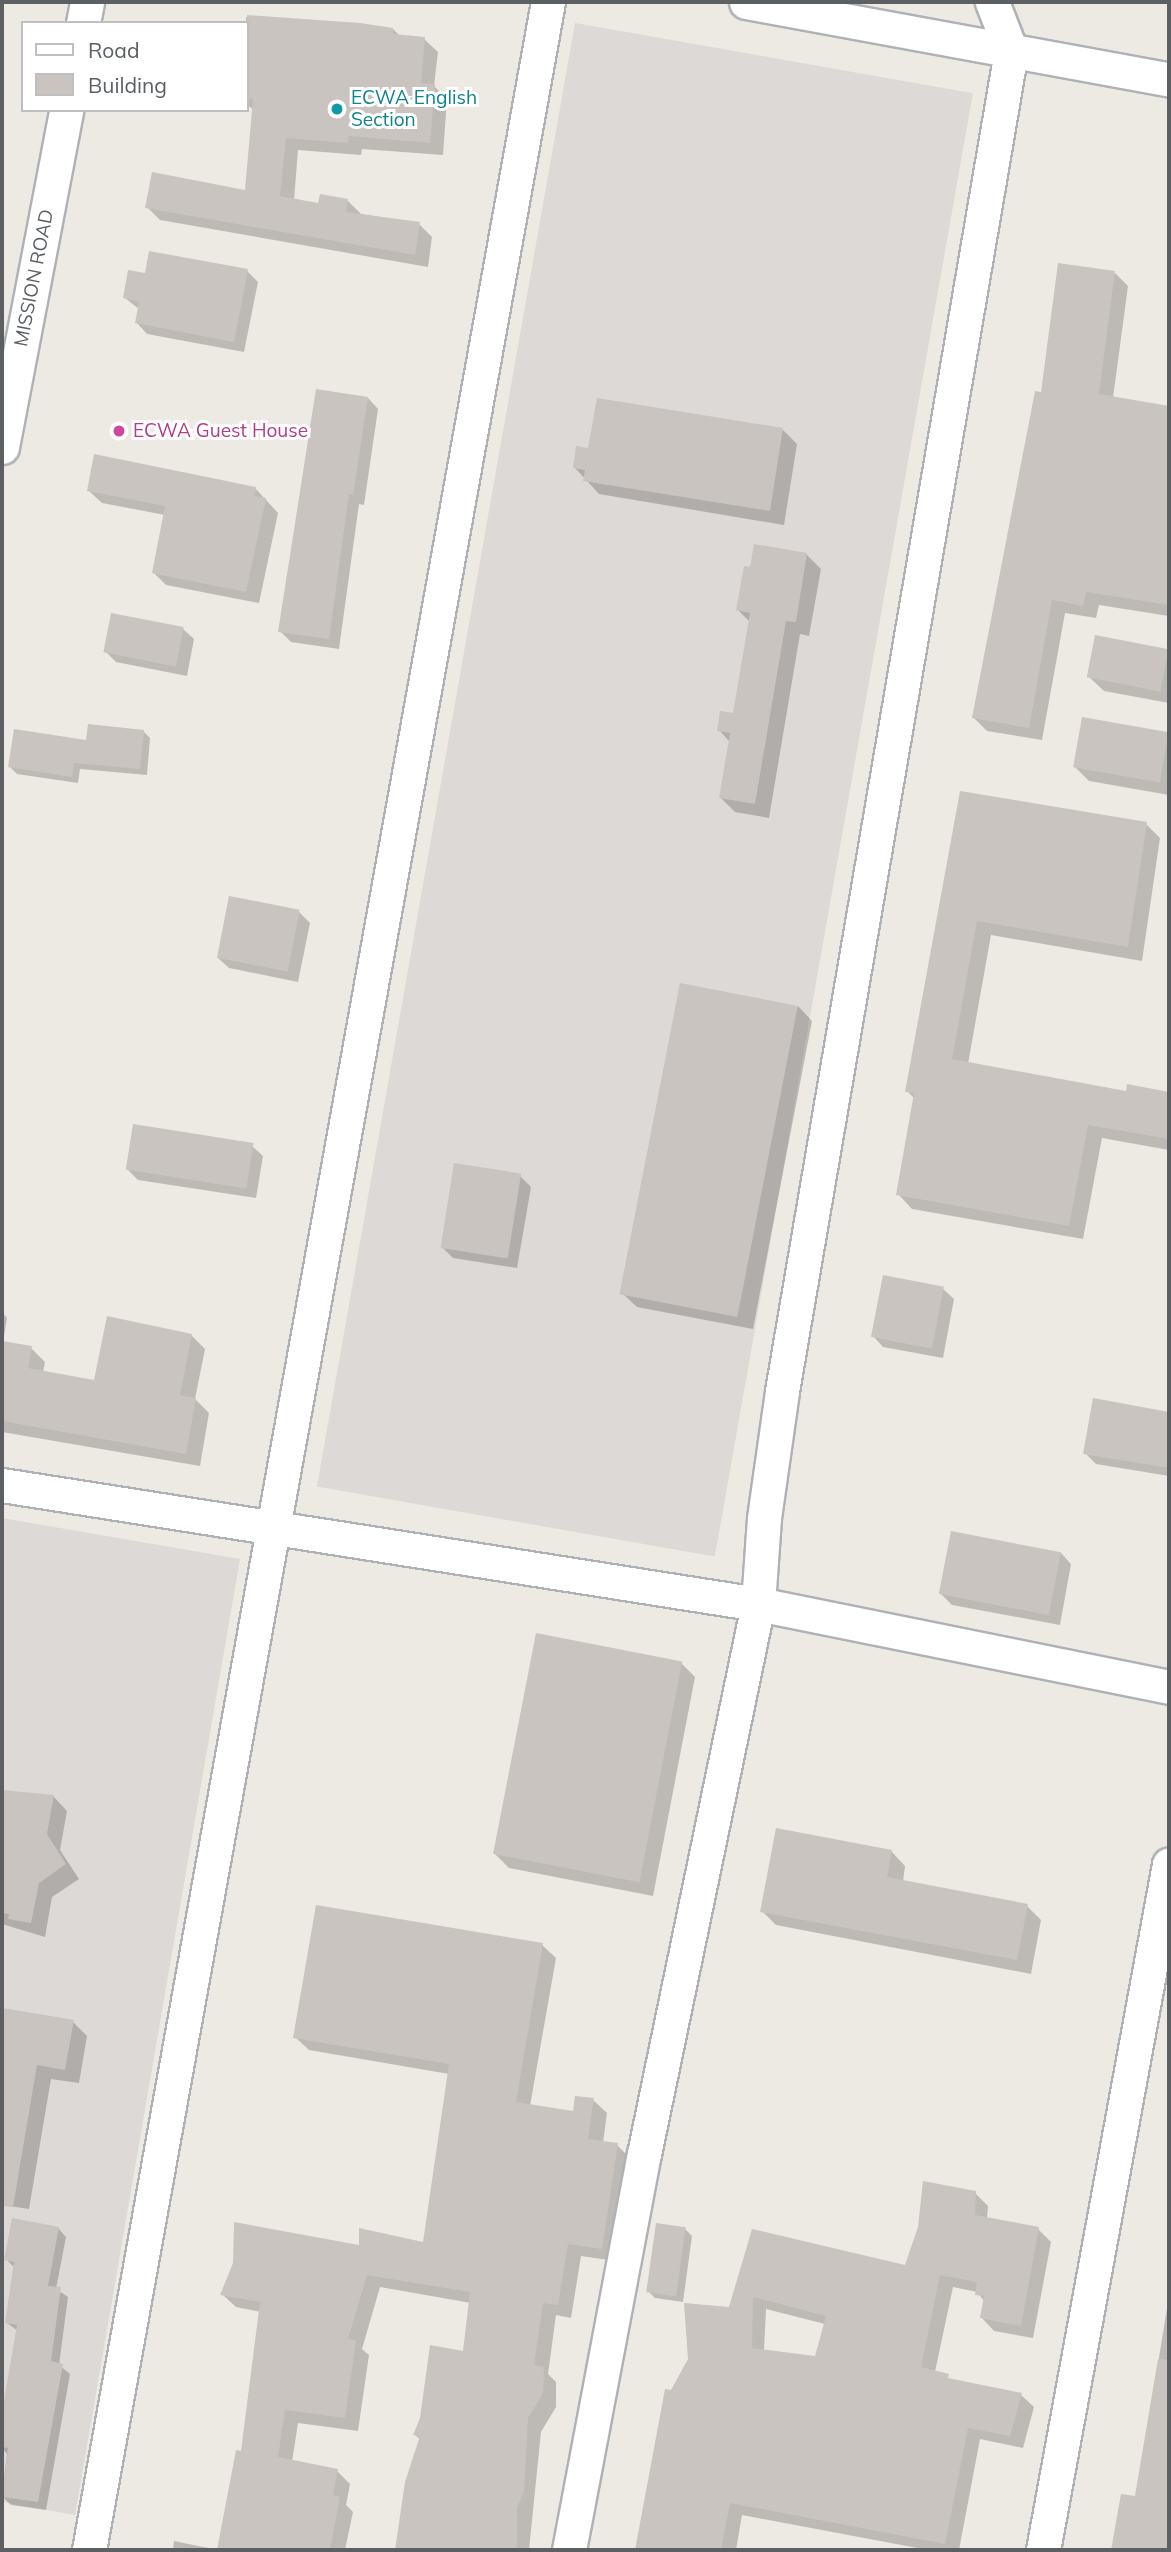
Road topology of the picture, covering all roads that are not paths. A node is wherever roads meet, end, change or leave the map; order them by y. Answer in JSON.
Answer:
{"nodes":[{"id":1,"x":87,"y":2,"type":"edge"},
{"id":2,"x":548,"y":2,"type":"edge"},
{"id":3,"x":746,"y":2,"type":"edge"},
{"id":4,"x":992,"y":2,"type":"edge"},
{"id":5,"x":83,"y":21,"type":"edge"},
{"id":6,"x":1010,"y":51,"type":"junction"},
{"id":7,"x":1169,"y":80,"type":"edge"},
{"id":8,"x":66,"y":112,"type":"edge"},
{"id":9,"x":2,"y":447,"type":"edge"},
{"id":10,"x":2,"y":1485,"type":"edge"},
{"id":11,"x":275,"y":1526,"type":"junction"},
{"id":12,"x":758,"y":1604,"type":"junction"},
{"id":13,"x":1169,"y":1686,"type":"edge"},
{"id":14,"x":1169,"y":1864,"type":"edge"},
{"id":15,"x":89,"y":2550,"type":"edge"},
{"id":16,"x":569,"y":2550,"type":"edge"},
{"id":17,"x":1043,"y":2550,"type":"edge"}],
"edges":[{"from":1,"to":5,"type":"street"},
{"from":2,"to":11,"type":"street"},
{"from":3,"to":6,"type":"street"},
{"from":4,"to":6,"type":"street"},
{"from":6,"to":7,"type":"street"},
{"from":6,"to":12,"type":"street"},
{"from":8,"to":9,"type":"street","name":"MISSION ROAD"},
{"from":10,"to":11,"type":"street"},
{"from":11,"to":12,"type":"street"},
{"from":11,"to":15,"type":"street"},
{"from":12,"to":13,"type":"street"},
{"from":12,"to":16,"type":"street"},
{"from":14,"to":17,"type":"street"}]}
